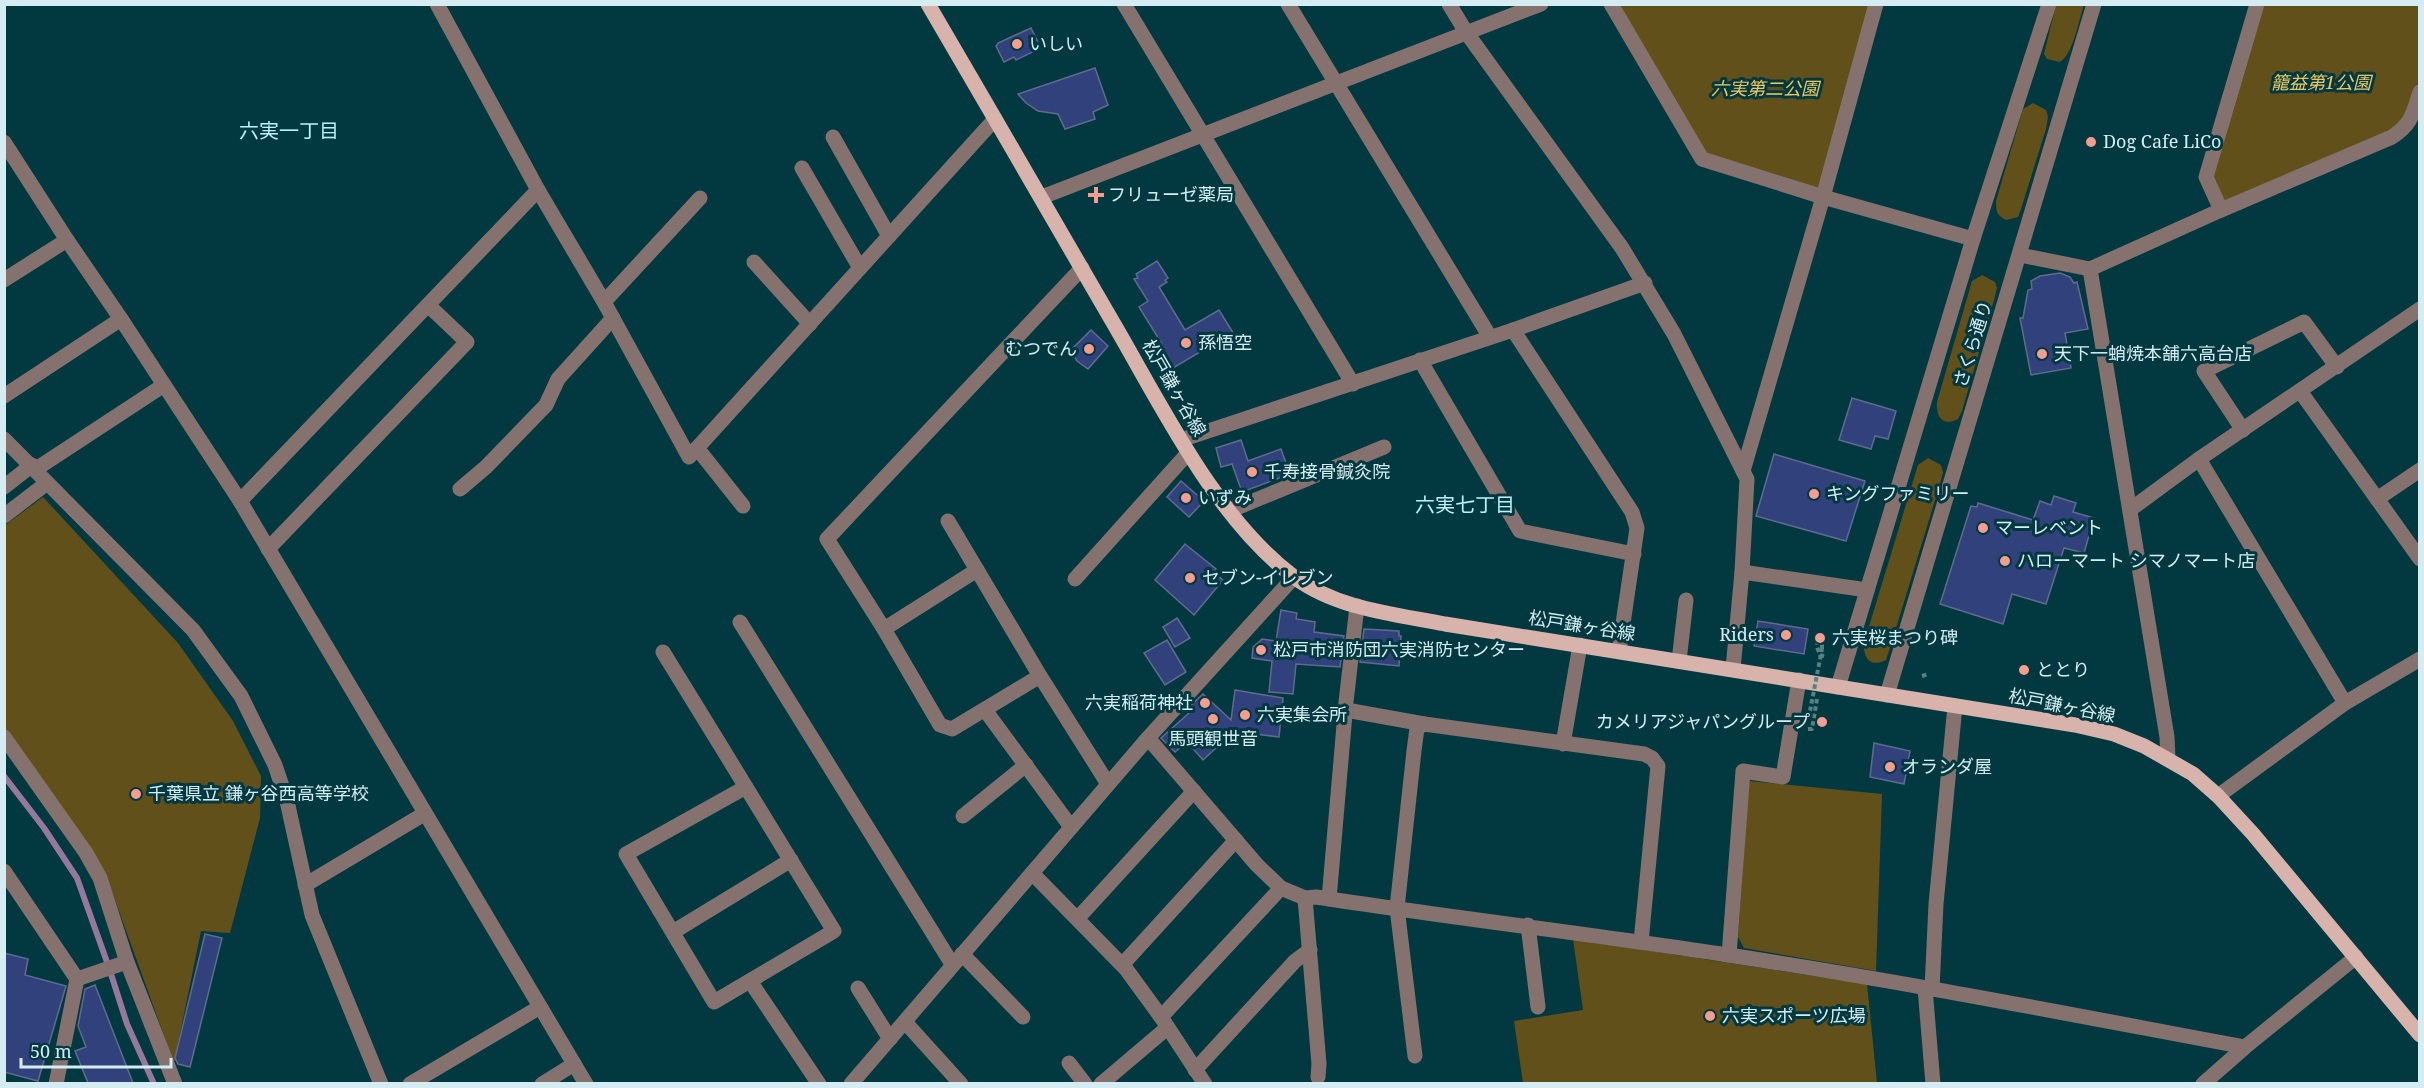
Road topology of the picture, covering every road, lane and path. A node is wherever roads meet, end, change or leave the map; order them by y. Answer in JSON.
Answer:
{"nodes":[{"id":1,"x":437,"y":4,"type":"edge"},
{"id":2,"x":928,"y":4,"type":"edge"},
{"id":3,"x":1124,"y":4,"type":"edge"},
{"id":4,"x":1288,"y":4,"type":"edge"},
{"id":5,"x":1449,"y":4,"type":"edge"},
{"id":6,"x":1541,"y":4,"type":"edge"},
{"id":7,"x":1611,"y":4,"type":"edge"},
{"id":8,"x":2049,"y":4,"type":"edge"},
{"id":9,"x":2094,"y":4,"type":"edge"},
{"id":10,"x":2257,"y":4,"type":"edge"},
{"id":11,"x":1872,"y":5,"type":"edge"},
{"id":12,"x":1466,"y":32,"type":"junction"},
{"id":13,"x":1336,"y":84,"type":"junction"},
{"id":14,"x":2420,"y":92,"type":"edge"},
{"id":15,"x":995,"y":119,"type":"junction"},
{"id":16,"x":1202,"y":134,"type":"junction"},
{"id":17,"x":833,"y":137,"type":"dead end"},
{"id":18,"x":4,"y":142,"type":"edge"},
{"id":19,"x":801,"y":168,"type":"dead end"},
{"id":20,"x":538,"y":190,"type":"junction"},
{"id":21,"x":1042,"y":197,"type":"junction"},
{"id":22,"x":1823,"y":197,"type":"junction"},
{"id":23,"x":700,"y":198,"type":"dead end"},
{"id":24,"x":2221,"y":210,"type":"junction"},
{"id":25,"x":889,"y":236,"type":"junction"},
{"id":26,"x":1973,"y":239,"type":"junction"},
{"id":27,"x":67,"y":240,"type":"junction"},
{"id":28,"x":2020,"y":255,"type":"junction"},
{"id":29,"x":754,"y":262,"type":"dead end"},
{"id":30,"x":860,"y":268,"type":"junction"},
{"id":31,"x":1082,"y":268,"type":"junction"},
{"id":32,"x":2090,"y":269,"type":"junction"},
{"id":33,"x":4,"y":280,"type":"edge"},
{"id":34,"x":1645,"y":283,"type":"junction"},
{"id":35,"x":604,"y":302,"type":"junction"},
{"id":36,"x":428,"y":305,"type":"junction"},
{"id":37,"x":2420,"y":309,"type":"edge"},
{"id":38,"x":613,"y":318,"type":"junction"},
{"id":39,"x":121,"y":319,"type":"junction"},
{"id":40,"x":810,"y":324,"type":"junction"},
{"id":41,"x":1513,"y":330,"type":"junction"},
{"id":42,"x":1490,"y":337,"type":"junction"},
{"id":43,"x":1420,"y":360,"type":"junction"},
{"id":44,"x":2337,"y":367,"type":"junction"},
{"id":45,"x":1353,"y":384,"type":"junction"},
{"id":46,"x":164,"y":385,"type":"junction"},
{"id":47,"x":2300,"y":391,"type":"junction"},
{"id":48,"x":4,"y":396,"type":"edge"},
{"id":49,"x":2243,"y":430,"type":"junction"},
{"id":50,"x":4,"y":439,"type":"edge"},
{"id":51,"x":1185,"y":446,"type":"junction"},
{"id":52,"x":1384,"y":447,"type":"dead end"},
{"id":53,"x":697,"y":448,"type":"junction"},
{"id":54,"x":2199,"y":459,"type":"junction"},
{"id":55,"x":34,"y":467,"type":"junction"},
{"id":56,"x":2420,"y":470,"type":"edge"},
{"id":57,"x":1743,"y":471,"type":"junction"},
{"id":58,"x":47,"y":483,"type":"junction"},
{"id":59,"x":4,"y":487,"type":"edge"},
{"id":60,"x":460,"y":489,"type":"dead end"},
{"id":61,"x":2377,"y":499,"type":"junction"},
{"id":62,"x":240,"y":501,"type":"junction"},
{"id":63,"x":743,"y":506,"type":"dead end"},
{"id":64,"x":2131,"y":509,"type":"junction"},
{"id":65,"x":1230,"y":511,"type":"junction"},
{"id":66,"x":4,"y":516,"type":"edge"},
{"id":67,"x":948,"y":521,"type":"dead end"},
{"id":68,"x":268,"y":549,"type":"junction"},
{"id":69,"x":1634,"y":554,"type":"junction"},
{"id":70,"x":2420,"y":560,"type":"edge"},
{"id":71,"x":977,"y":570,"type":"junction"},
{"id":72,"x":1742,"y":572,"type":"junction"},
{"id":73,"x":1294,"y":577,"type":"junction"},
{"id":74,"x":1075,"y":579,"type":"dead end"},
{"id":75,"x":1868,"y":590,"type":"junction"},
{"id":76,"x":1686,"y":600,"type":"dead end"},
{"id":77,"x":1357,"y":606,"type":"junction"},
{"id":78,"x":740,"y":622,"type":"dead end"},
{"id":79,"x":884,"y":629,"type":"junction"},
{"id":80,"x":1580,"y":645,"type":"junction"},
{"id":81,"x":1619,"y":651,"type":"junction"},
{"id":82,"x":663,"y":652,"type":"dead end"},
{"id":83,"x":1826,"y":657,"type":"dead end"},
{"id":84,"x":2420,"y":660,"type":"edge"},
{"id":85,"x":1679,"y":661,"type":"junction"},
{"id":86,"x":1733,"y":669,"type":"junction"},
{"id":87,"x":1928,"y":674,"type":"dead end"},
{"id":88,"x":1040,"y":676,"type":"junction"},
{"id":89,"x":1922,"y":676,"type":"dead end"},
{"id":90,"x":1799,"y":680,"type":"junction"},
{"id":91,"x":1838,"y":687,"type":"junction"},
{"id":92,"x":1818,"y":695,"type":"dead end"},
{"id":93,"x":1887,"y":695,"type":"junction"},
{"id":94,"x":2345,"y":703,"type":"junction"},
{"id":95,"x":1956,"y":706,"type":"junction"},
{"id":96,"x":985,"y":710,"type":"junction"},
{"id":97,"x":1346,"y":710,"type":"junction"},
{"id":98,"x":1810,"y":711,"type":"dead end"},
{"id":99,"x":1424,"y":724,"type":"junction"},
{"id":100,"x":1812,"y":729,"type":"dead end"},
{"id":101,"x":4,"y":737,"type":"edge"},
{"id":102,"x":1148,"y":738,"type":"junction"},
{"id":103,"x":1563,"y":744,"type":"junction"},
{"id":104,"x":2168,"y":758,"type":"junction"},
{"id":105,"x":1026,"y":765,"type":"junction"},
{"id":106,"x":1108,"y":784,"type":"junction"},
{"id":107,"x":746,"y":786,"type":"junction"},
{"id":108,"x":1194,"y":791,"type":"junction"},
{"id":109,"x":2218,"y":796,"type":"junction"},
{"id":110,"x":424,"y":814,"type":"junction"},
{"id":111,"x":963,"y":816,"type":"dead end"},
{"id":112,"x":1071,"y":827,"type":"junction"},
{"id":113,"x":1236,"y":840,"type":"junction"},
{"id":114,"x":791,"y":860,"type":"junction"},
{"id":115,"x":4,"y":872,"type":"edge"},
{"id":116,"x":1032,"y":873,"type":"junction"},
{"id":117,"x":305,"y":885,"type":"junction"},
{"id":118,"x":1281,"y":888,"type":"junction"},
{"id":119,"x":1305,"y":898,"type":"junction"},
{"id":120,"x":1329,"y":899,"type":"junction"},
{"id":121,"x":1397,"y":908,"type":"junction"},
{"id":122,"x":1078,"y":918,"type":"junction"},
{"id":123,"x":1528,"y":925,"type":"junction"},
{"id":124,"x":673,"y":932,"type":"junction"},
{"id":125,"x":1641,"y":942,"type":"junction"},
{"id":126,"x":1310,"y":950,"type":"junction"},
{"id":127,"x":1729,"y":955,"type":"junction"},
{"id":128,"x":2356,"y":957,"type":"junction"},
{"id":129,"x":957,"y":959,"type":"junction"},
{"id":130,"x":127,"y":962,"type":"junction"},
{"id":131,"x":1122,"y":965,"type":"junction"},
{"id":132,"x":77,"y":979,"type":"junction"},
{"id":133,"x":750,"y":981,"type":"junction"},
{"id":134,"x":858,"y":988,"type":"dead end"},
{"id":135,"x":1929,"y":989,"type":"junction"},
{"id":136,"x":1538,"y":1007,"type":"dead end"},
{"id":137,"x":540,"y":1008,"type":"junction"},
{"id":138,"x":1023,"y":1017,"type":"dead end"},
{"id":139,"x":904,"y":1022,"type":"junction"},
{"id":140,"x":1164,"y":1023,"type":"junction"},
{"id":141,"x":2420,"y":1035,"type":"edge"},
{"id":142,"x":890,"y":1039,"type":"junction"},
{"id":143,"x":2245,"y":1047,"type":"junction"},
{"id":144,"x":1415,"y":1056,"type":"dead end"},
{"id":145,"x":1069,"y":1063,"type":"dead end"},
{"id":146,"x":574,"y":1064,"type":"junction"},
{"id":147,"x":1195,"y":1070,"type":"junction"},
{"id":148,"x":1317,"y":1081,"type":"edge"},
{"id":149,"x":56,"y":1083,"type":"edge"},
{"id":150,"x":175,"y":1083,"type":"edge"},
{"id":151,"x":381,"y":1083,"type":"edge"},
{"id":152,"x":410,"y":1083,"type":"edge"},
{"id":153,"x":542,"y":1083,"type":"edge"},
{"id":154,"x":586,"y":1083,"type":"edge"},
{"id":155,"x":819,"y":1083,"type":"edge"},
{"id":156,"x":851,"y":1083,"type":"edge"},
{"id":157,"x":961,"y":1083,"type":"edge"},
{"id":158,"x":1085,"y":1083,"type":"edge"},
{"id":159,"x":1101,"y":1083,"type":"edge"},
{"id":160,"x":1205,"y":1083,"type":"edge"},
{"id":161,"x":1933,"y":1083,"type":"edge"},
{"id":162,"x":2203,"y":1083,"type":"edge"}],
"edges":[{"from":1,"to":20,"type":"street"},
{"from":2,"to":15,"type":"main road","name":"松戸鎌ヶ谷線"},
{"from":3,"to":16,"type":"street"},
{"from":4,"to":13,"type":"street"},
{"from":5,"to":12,"type":"street"},
{"from":6,"to":12,"type":"street"},
{"from":7,"to":22,"type":"street"},
{"from":8,"to":26,"type":"street","name":"さくら通り"},
{"from":9,"to":28,"type":"street","name":"さくら通り"},
{"from":10,"to":24,"type":"street"},
{"from":11,"to":22,"type":"street"},
{"from":12,"to":13,"type":"street"},
{"from":12,"to":34,"type":"street"},
{"from":13,"to":16,"type":"street"},
{"from":13,"to":42,"type":"street"},
{"from":14,"to":24,"type":"street"},
{"from":15,"to":21,"type":"main road","name":"松戸鎌ヶ谷線"},
{"from":15,"to":25,"type":"street"},
{"from":16,"to":21,"type":"street"},
{"from":16,"to":45,"type":"street"},
{"from":17,"to":25,"type":"street"},
{"from":18,"to":27,"type":"street"},
{"from":19,"to":30,"type":"street"},
{"from":20,"to":35,"type":"street"},
{"from":20,"to":36,"type":"street"},
{"from":21,"to":31,"type":"main road","name":"松戸鎌ヶ谷線"},
{"from":22,"to":26,"type":"street"},
{"from":22,"to":57,"type":"street"},
{"from":23,"to":35,"type":"street"},
{"from":24,"to":32,"type":"street"},
{"from":25,"to":30,"type":"street"},
{"from":26,"to":75,"type":"street","name":"さくら通り"},
{"from":27,"to":33,"type":"street"},
{"from":27,"to":39,"type":"street"},
{"from":28,"to":32,"type":"street"},
{"from":28,"to":93,"type":"street","name":"さくら通り"},
{"from":29,"to":40,"type":"street"},
{"from":30,"to":40,"type":"street"},
{"from":31,"to":51,"type":"main road","name":"松戸鎌ヶ谷線"},
{"from":31,"to":79,"type":"street"},
{"from":32,"to":64,"type":"street"},
{"from":34,"to":41,"type":"street"},
{"from":34,"to":57,"type":"street"},
{"from":35,"to":38,"type":"street"},
{"from":36,"to":62,"type":"street"},
{"from":36,"to":68,"type":"street"},
{"from":37,"to":44,"type":"street"},
{"from":38,"to":53,"type":"street"},
{"from":38,"to":60,"type":"street"},
{"from":39,"to":46,"type":"street"},
{"from":39,"to":48,"type":"street"},
{"from":40,"to":53,"type":"street"},
{"from":41,"to":42,"type":"street"},
{"from":41,"to":69,"type":"street"},
{"from":42,"to":43,"type":"street"},
{"from":43,"to":45,"type":"street"},
{"from":43,"to":69,"type":"street"},
{"from":44,"to":47,"type":"street"},
{"from":44,"to":49,"type":"street"},
{"from":45,"to":51,"type":"street"},
{"from":46,"to":55,"type":"street"},
{"from":46,"to":62,"type":"street"},
{"from":47,"to":49,"type":"street"},
{"from":47,"to":61,"type":"street"},
{"from":49,"to":54,"type":"street"},
{"from":50,"to":55,"type":"street"},
{"from":51,"to":65,"type":"main road","name":"松戸鎌ヶ谷線"},
{"from":51,"to":74,"type":"street"},
{"from":52,"to":65,"type":"street"},
{"from":53,"to":63,"type":"street"},
{"from":54,"to":64,"type":"street"},
{"from":54,"to":94,"type":"street"},
{"from":55,"to":58,"type":"street"},
{"from":55,"to":59,"type":"street"},
{"from":56,"to":61,"type":"street"},
{"from":57,"to":72,"type":"street"},
{"from":58,"to":66,"type":"street"},
{"from":58,"to":117,"type":"street"},
{"from":61,"to":70,"type":"street"},
{"from":62,"to":68,"type":"street"},
{"from":64,"to":104,"type":"street"},
{"from":65,"to":73,"type":"main road","name":"松戸鎌ヶ谷線"},
{"from":67,"to":71,"type":"street"},
{"from":68,"to":110,"type":"street"},
{"from":69,"to":81,"type":"street"},
{"from":71,"to":79,"type":"street"},
{"from":71,"to":88,"type":"street"},
{"from":72,"to":75,"type":"street"},
{"from":72,"to":86,"type":"street"},
{"from":73,"to":77,"type":"main road","name":"松戸鎌ヶ谷線"},
{"from":73,"to":102,"type":"street"},
{"from":75,"to":91,"type":"street","name":"さくら通り"},
{"from":76,"to":85,"type":"street"},
{"from":77,"to":80,"type":"main road","name":"松戸鎌ヶ谷線"},
{"from":77,"to":97,"type":"street"},
{"from":78,"to":129,"type":"street"},
{"from":79,"to":96,"type":"street"},
{"from":80,"to":81,"type":"main road","name":"松戸鎌ヶ谷線"},
{"from":80,"to":103,"type":"street"},
{"from":81,"to":85,"type":"main road","name":"松戸鎌ヶ谷線"},
{"from":82,"to":107,"type":"street"},
{"from":83,"to":98,"type":"path","bridge":true},
{"from":84,"to":94,"type":"street"},
{"from":85,"to":86,"type":"main road","name":"松戸鎌ヶ谷線"},
{"from":86,"to":90,"type":"main road","name":"松戸鎌ヶ谷線"},
{"from":87,"to":89,"type":"path"},
{"from":88,"to":96,"type":"street"},
{"from":88,"to":106,"type":"street"},
{"from":90,"to":91,"type":"main road","name":"松戸鎌ヶ谷線"},
{"from":90,"to":127,"type":"street"},
{"from":91,"to":93,"type":"main road","name":"松戸鎌ヶ谷線"},
{"from":92,"to":100,"type":"path"},
{"from":93,"to":95,"type":"main road","name":"松戸鎌ヶ谷線"},
{"from":94,"to":109,"type":"street"},
{"from":95,"to":104,"type":"main road","name":"松戸鎌ヶ谷線"},
{"from":95,"to":135,"type":"street"},
{"from":96,"to":105,"type":"street"},
{"from":97,"to":99,"type":"street"},
{"from":97,"to":120,"type":"street"},
{"from":99,"to":103,"type":"street"},
{"from":99,"to":121,"type":"street"},
{"from":101,"to":130,"type":"street"},
{"from":102,"to":106,"type":"street"},
{"from":102,"to":108,"type":"street"},
{"from":103,"to":125,"type":"street"},
{"from":104,"to":109,"type":"main road","name":"松戸鎌ヶ谷線"},
{"from":105,"to":111,"type":"street"},
{"from":105,"to":112,"type":"street"},
{"from":106,"to":112,"type":"street"},
{"from":107,"to":114,"type":"street"},
{"from":107,"to":124,"type":"street"},
{"from":108,"to":113,"type":"street"},
{"from":108,"to":122,"type":"street"},
{"from":109,"to":128,"type":"main road","name":"松戸鎌ヶ谷線"},
{"from":110,"to":117,"type":"street"},
{"from":110,"to":137,"type":"street"},
{"from":112,"to":116,"type":"street"},
{"from":113,"to":118,"type":"street"},
{"from":113,"to":131,"type":"street"},
{"from":114,"to":124,"type":"street"},
{"from":114,"to":133,"type":"street"},
{"from":115,"to":132,"type":"street"},
{"from":116,"to":122,"type":"street"},
{"from":116,"to":129,"type":"street"},
{"from":117,"to":151,"type":"street"},
{"from":118,"to":119,"type":"street"},
{"from":118,"to":140,"type":"street"},
{"from":119,"to":120,"type":"street"},
{"from":119,"to":126,"type":"street"},
{"from":120,"to":121,"type":"street"},
{"from":121,"to":123,"type":"street"},
{"from":121,"to":144,"type":"street"},
{"from":122,"to":131,"type":"street"},
{"from":123,"to":125,"type":"street"},
{"from":123,"to":136,"type":"street"},
{"from":124,"to":133,"type":"street"},
{"from":125,"to":127,"type":"street"},
{"from":126,"to":147,"type":"street"},
{"from":126,"to":148,"type":"street"},
{"from":127,"to":135,"type":"street"},
{"from":128,"to":141,"type":"main road","name":"松戸鎌ヶ谷線"},
{"from":128,"to":143,"type":"street"},
{"from":129,"to":138,"type":"street"},
{"from":129,"to":139,"type":"street"},
{"from":130,"to":132,"type":"street"},
{"from":130,"to":150,"type":"street"},
{"from":131,"to":140,"type":"street"},
{"from":132,"to":149,"type":"street"},
{"from":133,"to":155,"type":"street"},
{"from":134,"to":142,"type":"street"},
{"from":135,"to":143,"type":"street"},
{"from":135,"to":161,"type":"street"},
{"from":137,"to":146,"type":"street"},
{"from":137,"to":152,"type":"street"},
{"from":139,"to":142,"type":"street"},
{"from":139,"to":157,"type":"street"},
{"from":140,"to":147,"type":"street"},
{"from":140,"to":159,"type":"street"},
{"from":142,"to":156,"type":"street"},
{"from":143,"to":162,"type":"street"},
{"from":145,"to":158,"type":"street"},
{"from":146,"to":153,"type":"street"},
{"from":146,"to":154,"type":"street"},
{"from":147,"to":160,"type":"street"}]}
